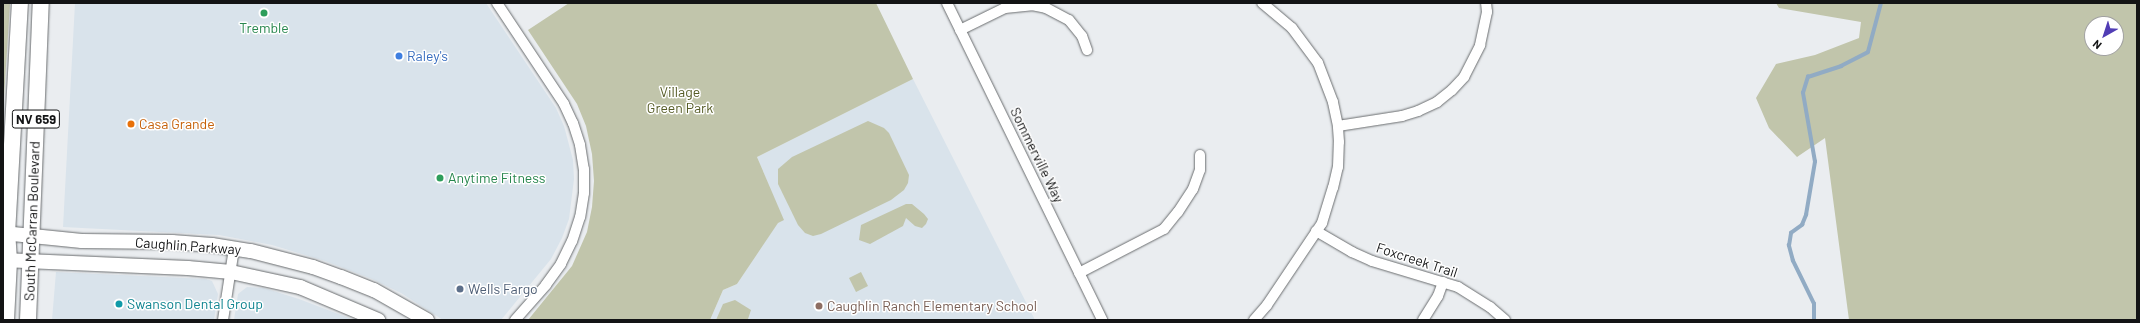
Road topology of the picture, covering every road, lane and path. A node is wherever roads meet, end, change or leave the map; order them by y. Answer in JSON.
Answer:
{"nodes":[{"id":1,"x":20,"y":3,"type":"edge"},
{"id":2,"x":41,"y":3,"type":"edge"},
{"id":3,"x":497,"y":3,"type":"edge"},
{"id":4,"x":947,"y":3,"type":"edge"},
{"id":5,"x":1262,"y":3,"type":"edge"},
{"id":6,"x":1486,"y":3,"type":"edge"},
{"id":7,"x":960,"y":30,"type":"junction"},
{"id":8,"x":1087,"y":50,"type":"dead end"},
{"id":9,"x":1338,"y":126,"type":"junction"},
{"id":10,"x":1200,"y":155,"type":"dead end"},
{"id":11,"x":1316,"y":231,"type":"junction"},
{"id":12,"x":5,"y":234,"type":"edge"},
{"id":13,"x":30,"y":236,"type":"junction"},
{"id":14,"x":234,"y":248,"type":"junction"},
{"id":15,"x":6,"y":260,"type":"edge"},
{"id":16,"x":31,"y":260,"type":"junction"},
{"id":17,"x":230,"y":272,"type":"junction"},
{"id":18,"x":1079,"y":273,"type":"junction"},
{"id":19,"x":1443,"y":282,"type":"junction"},
{"id":20,"x":6,"y":320,"type":"edge"},
{"id":21,"x":28,"y":320,"type":"edge"},
{"id":22,"x":223,"y":320,"type":"edge"},
{"id":23,"x":378,"y":320,"type":"edge"},
{"id":24,"x":427,"y":320,"type":"edge"},
{"id":25,"x":515,"y":320,"type":"edge"},
{"id":26,"x":1102,"y":320,"type":"edge"},
{"id":27,"x":1254,"y":320,"type":"edge"},
{"id":28,"x":1423,"y":320,"type":"edge"},
{"id":29,"x":1505,"y":320,"type":"edge"}],
"edges":[{"from":1,"to":12,"type":"main road","name":"South McCarran Boulevard","number":"NV 659"},
{"from":2,"to":13,"type":"main road","name":"South McCarran Boulevard","number":"NV 659"},
{"from":3,"to":25,"type":"street"},
{"from":4,"to":7,"type":"street","name":"Sommerville Way"},
{"from":5,"to":9,"type":"street"},
{"from":6,"to":9,"type":"street"},
{"from":7,"to":8,"type":"street"},
{"from":7,"to":18,"type":"street","name":"Sommerville Way"},
{"from":9,"to":11,"type":"street"},
{"from":10,"to":18,"type":"street"},
{"from":11,"to":19,"type":"street","name":"Foxcreek Trail"},
{"from":11,"to":27,"type":"street"},
{"from":12,"to":13,"type":"street","name":"Caughlin Parkway"},
{"from":12,"to":15,"type":"main road","name":"South McCarran Boulevard","number":"NV 659"},
{"from":13,"to":14,"type":"street","name":"Caughlin Parkway"},
{"from":13,"to":16,"type":"main road","name":"South McCarran Boulevard","number":"NV 659"},
{"from":14,"to":17,"type":"street"},
{"from":14,"to":24,"type":"street","name":"Caughlin Parkway"},
{"from":15,"to":16,"type":"street","name":"Caughlin Parkway"},
{"from":15,"to":20,"type":"main road","name":"South McCarran Boulevard","number":"NV 659"},
{"from":16,"to":17,"type":"street","name":"Caughlin Parkway"},
{"from":16,"to":21,"type":"main road","name":"South McCarran Boulevard","number":"NV 659"},
{"from":17,"to":22,"type":"street"},
{"from":17,"to":23,"type":"street","name":"Caughlin Parkway"},
{"from":18,"to":26,"type":"street","name":"Sommerville Way"},
{"from":19,"to":28,"type":"street"},
{"from":19,"to":29,"type":"street","name":"Foxcreek Trail"}]}
